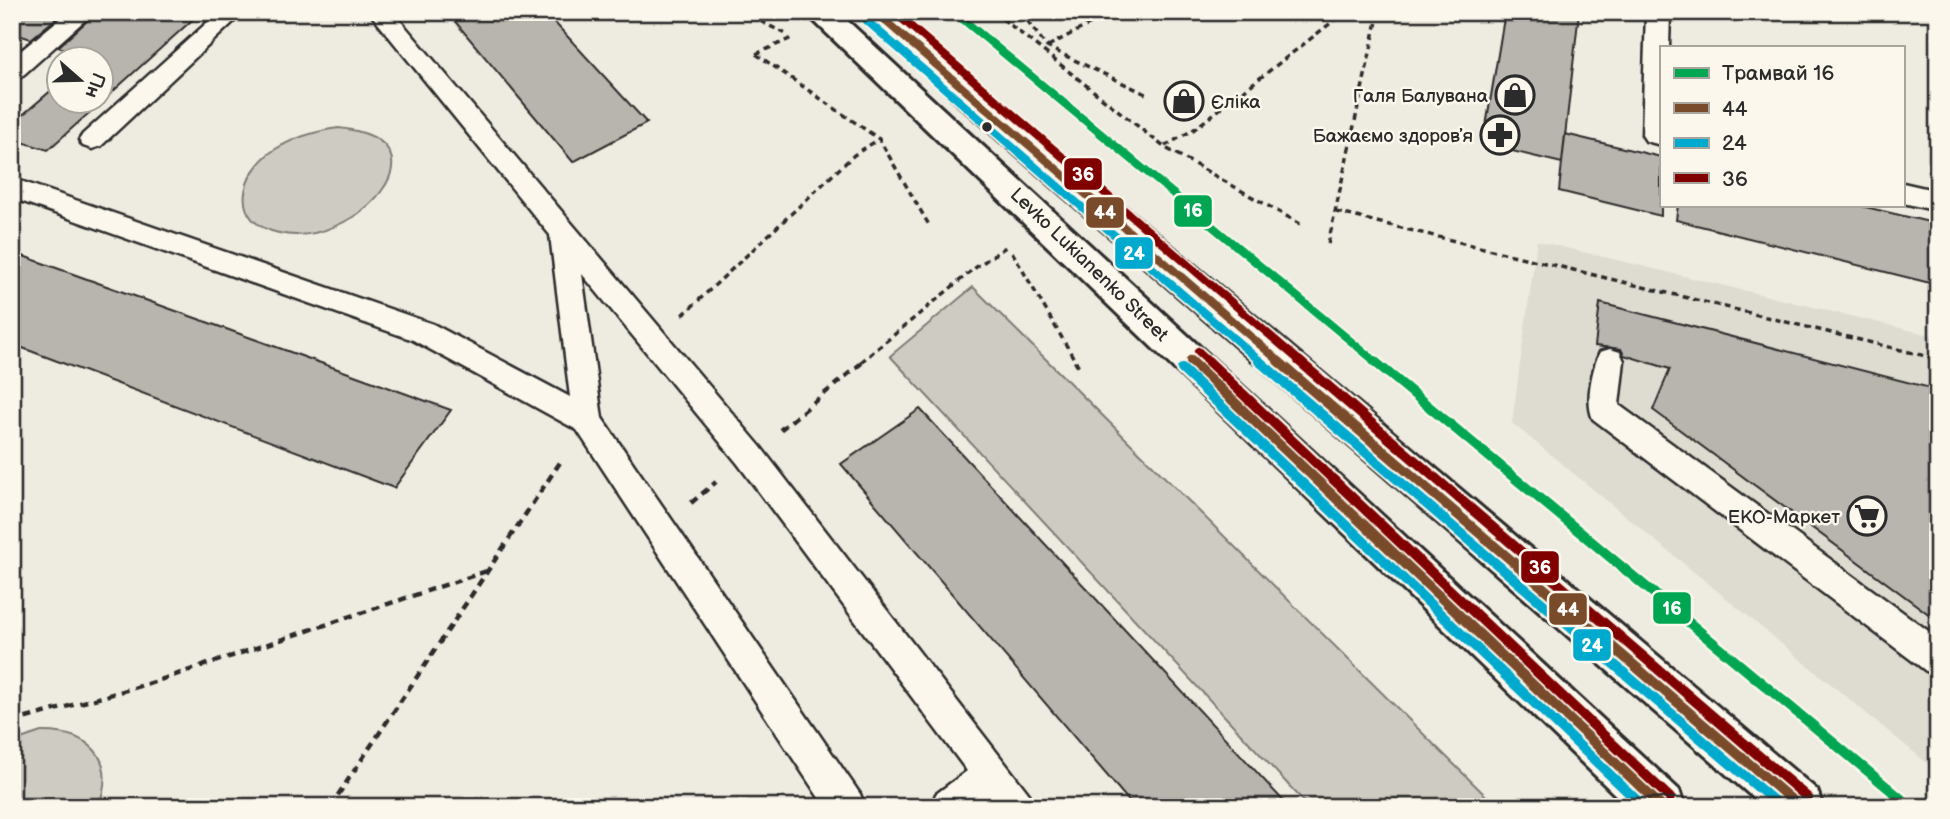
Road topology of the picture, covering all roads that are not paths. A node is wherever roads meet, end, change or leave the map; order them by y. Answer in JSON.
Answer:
{"nodes":[{"id":1,"x":83,"y":12,"type":"edge"},
{"id":2,"x":233,"y":12,"type":"edge"},
{"id":3,"x":380,"y":12,"type":"edge"},
{"id":4,"x":820,"y":12,"type":"edge"},
{"id":5,"x":876,"y":12,"type":"edge"},
{"id":6,"x":1658,"y":12,"type":"edge"},
{"id":7,"x":12,"y":71,"type":"edge"},
{"id":8,"x":1660,"y":136,"type":"edge"},
{"id":9,"x":92,"y":140,"type":"dead end"},
{"id":10,"x":12,"y":188,"type":"edge"},
{"id":11,"x":1904,"y":193,"type":"edge"},
{"id":12,"x":1938,"y":201,"type":"edge"},
{"id":13,"x":563,"y":231,"type":"junction"},
{"id":14,"x":1610,"y":361,"type":"dead end"},
{"id":15,"x":587,"y":421,"type":"junction"},
{"id":16,"x":1938,"y":659,"type":"edge"},
{"id":17,"x":992,"y":775,"type":"junction"},
{"id":18,"x":847,"y":807,"type":"edge"},
{"id":19,"x":949,"y":807,"type":"edge"},
{"id":20,"x":1016,"y":807,"type":"edge"},
{"id":21,"x":1662,"y":807,"type":"edge"},
{"id":22,"x":1800,"y":807,"type":"edge"}],
"edges":[{"from":1,"to":7,"type":"lane"},
{"from":2,"to":9,"type":"lane"},
{"from":3,"to":13,"type":"lane"},
{"from":4,"to":21,"type":"main road","name":"Levko Lukianenko Street"},
{"from":5,"to":22,"type":"main road"},
{"from":6,"to":8,"type":"lane"},
{"from":10,"to":15,"type":"lane"},
{"from":11,"to":12,"type":"lane"},
{"from":13,"to":15,"type":"lane"},
{"from":13,"to":17,"type":"lane"},
{"from":14,"to":16,"type":"lane"},
{"from":15,"to":18,"type":"lane"},
{"from":17,"to":19,"type":"lane"},
{"from":17,"to":20,"type":"lane"}]}
